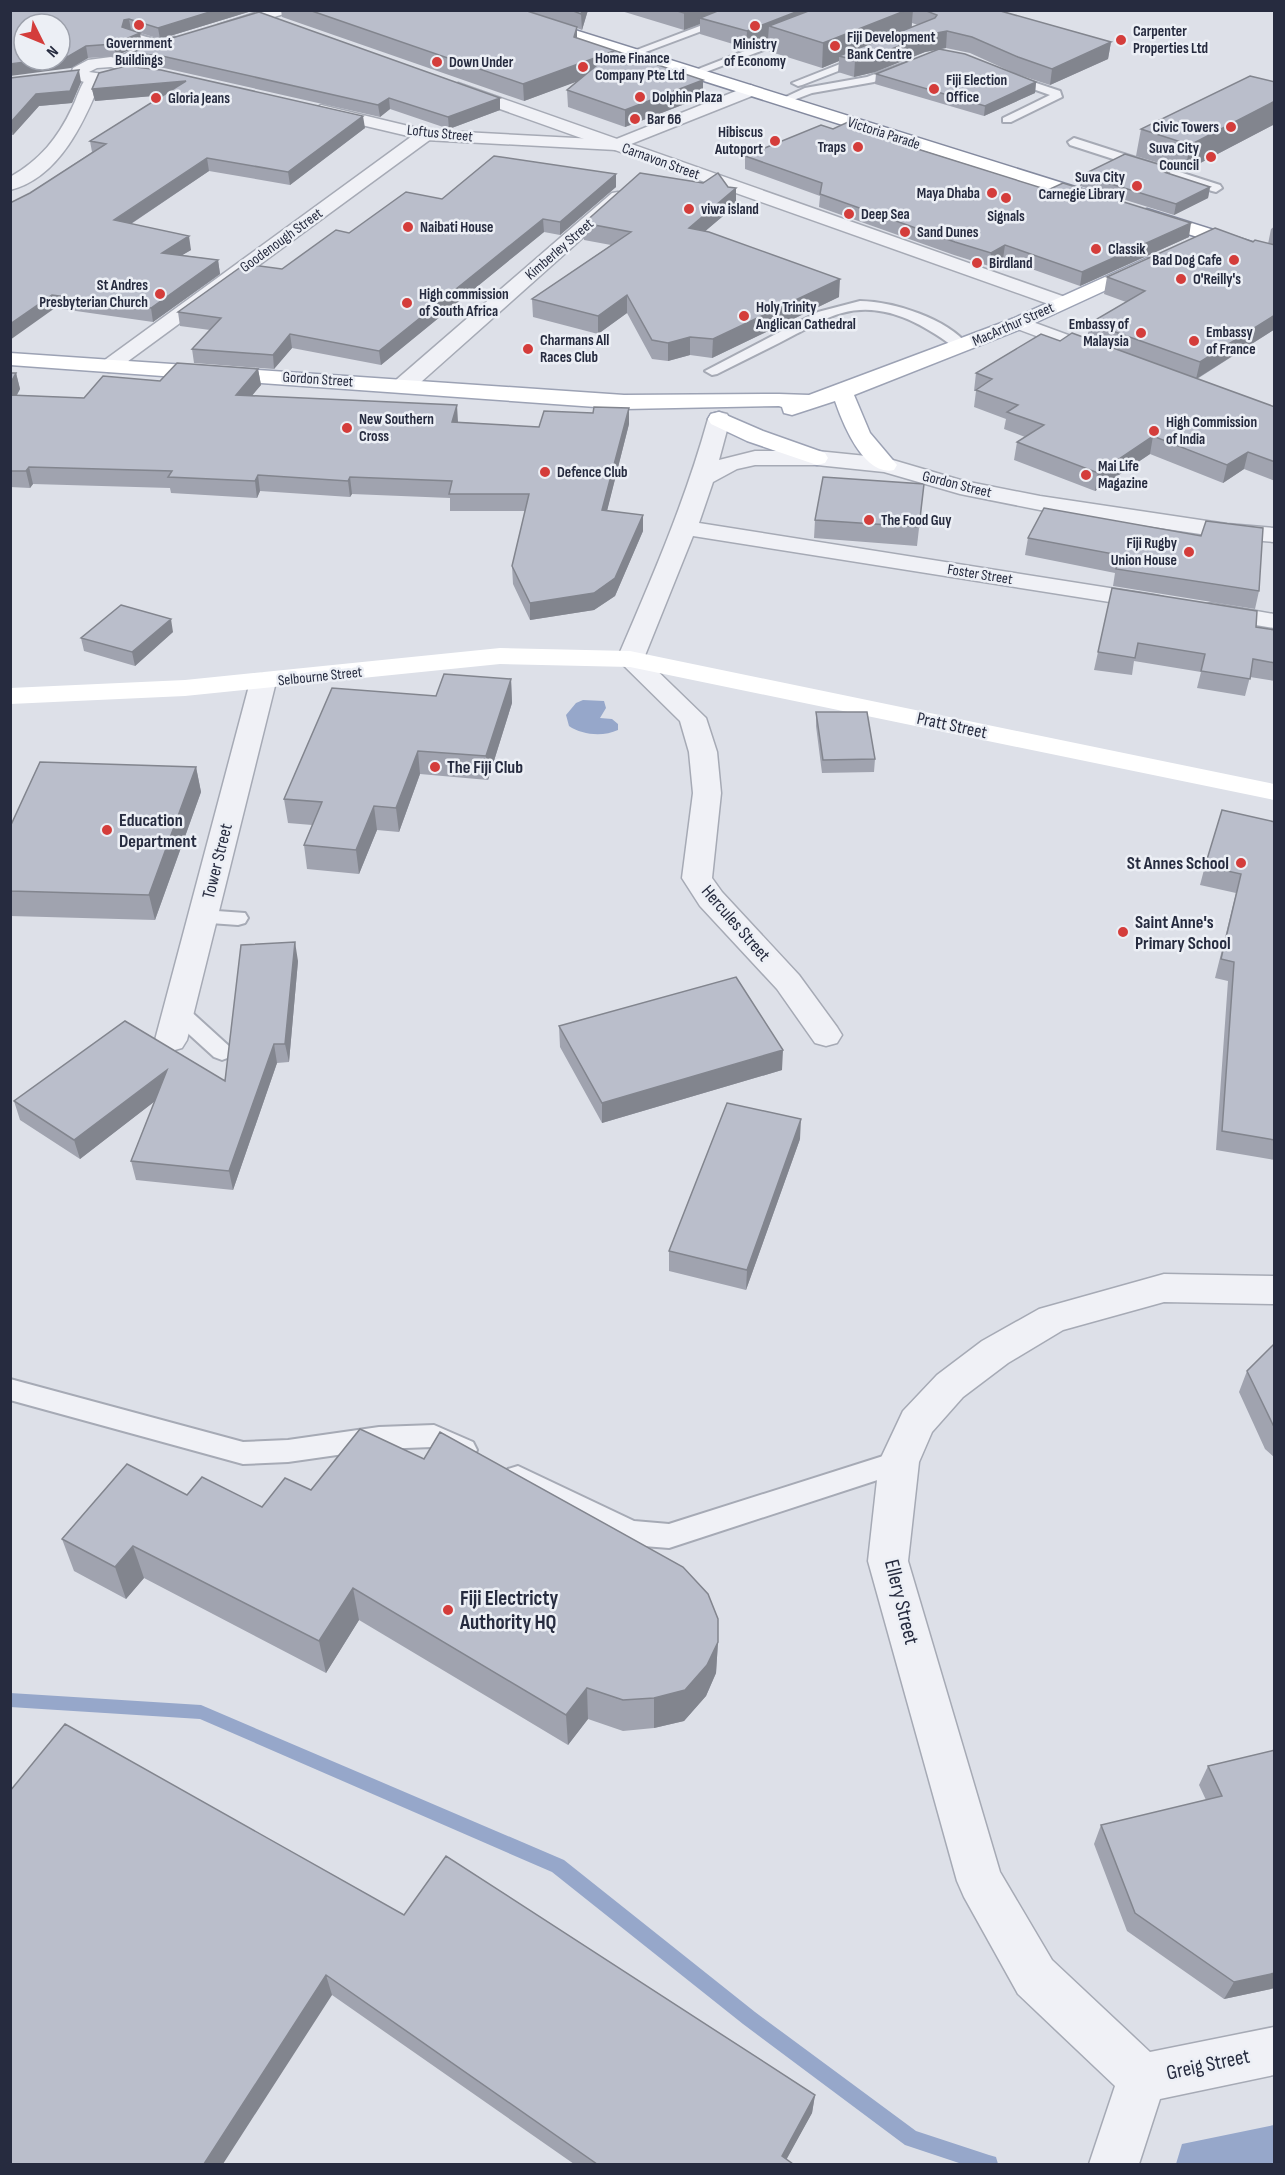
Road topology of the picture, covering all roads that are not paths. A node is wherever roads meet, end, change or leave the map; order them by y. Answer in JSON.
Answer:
{"nodes":[{"id":1,"x":494,"y":10,"type":"edge"},
{"id":2,"x":753,"y":10,"type":"edge"},
{"id":3,"x":283,"y":18,"type":"edge"},
{"id":4,"x":812,"y":28,"type":"edge"},
{"id":5,"x":206,"y":33,"type":"edge"},
{"id":6,"x":130,"y":35,"type":"edge"},
{"id":7,"x":184,"y":39,"type":"edge"},
{"id":8,"x":162,"y":45,"type":"junction"},
{"id":9,"x":881,"y":51,"type":"edge"},
{"id":10,"x":631,"y":54,"type":"junction"},
{"id":11,"x":914,"y":62,"type":"edge"},
{"id":12,"x":122,"y":67,"type":"junction"},
{"id":13,"x":994,"y":70,"type":"edge"},
{"id":14,"x":144,"y":72,"type":"edge"},
{"id":15,"x":694,"y":73,"type":"junction"},
{"id":16,"x":59,"y":76,"type":"edge"},
{"id":17,"x":86,"y":76,"type":"junction"},
{"id":18,"x":439,"y":81,"type":"edge"},
{"id":19,"x":758,"y":93,"type":"junction"},
{"id":20,"x":783,"y":100,"type":"junction"},
{"id":21,"x":308,"y":107,"type":"edge"},
{"id":22,"x":1006,"y":120,"type":"dead end"},
{"id":23,"x":425,"y":135,"type":"junction"},
{"id":24,"x":1074,"y":142,"type":"dead end"},
{"id":25,"x":616,"y":145,"type":"junction"},
{"id":26,"x":660,"y":161,"type":"junction"},
{"id":27,"x":10,"y":185,"type":"edge"},
{"id":28,"x":1216,"y":188,"type":"dead end"},
{"id":29,"x":1110,"y":204,"type":"edge"},
{"id":30,"x":1132,"y":211,"type":"edge"},
{"id":31,"x":1211,"y":235,"type":"junction"},
{"id":32,"x":1275,"y":255,"type":"edge"},
{"id":33,"x":1061,"y":302,"type":"junction"},
{"id":34,"x":1019,"y":324,"type":"junction"},
{"id":35,"x":962,"y":346,"type":"junction"},
{"id":36,"x":10,"y":359,"type":"edge"},
{"id":37,"x":1119,"y":360,"type":"edge"},
{"id":38,"x":108,"y":366,"type":"junction"},
{"id":39,"x":712,"y":371,"type":"edge"},
{"id":40,"x":404,"y":385,"type":"junction"},
{"id":41,"x":842,"y":392,"type":"junction"},
{"id":42,"x":624,"y":402,"type":"junction"},
{"id":43,"x":811,"y":402,"type":"junction"},
{"id":44,"x":720,"y":419,"type":"junction"},
{"id":45,"x":817,"y":458,"type":"junction"},
{"id":46,"x":886,"y":465,"type":"junction"},
{"id":47,"x":703,"y":478,"type":"junction"},
{"id":48,"x":685,"y":528,"type":"junction"},
{"id":49,"x":1275,"y":535,"type":"edge"},
{"id":50,"x":1275,"y":621,"type":"edge"},
{"id":51,"x":630,"y":659,"type":"junction"},
{"id":52,"x":263,"y":682,"type":"junction"},
{"id":53,"x":10,"y":696,"type":"edge"},
{"id":54,"x":1275,"y":792,"type":"edge"},
{"id":55,"x":203,"y":917,"type":"junction"},
{"id":56,"x":238,"y":918,"type":"dead end"},
{"id":57,"x":175,"y":1026,"type":"joint"},
{"id":58,"x":826,"y":1035,"type":"dead end"},
{"id":59,"x":222,"y":1052,"type":"dead end"},
{"id":60,"x":1275,"y":1290,"type":"edge"},
{"id":61,"x":10,"y":1389,"type":"edge"},
{"id":62,"x":899,"y":1462,"type":"junction"},
{"id":63,"x":1275,"y":2051,"type":"edge"},
{"id":64,"x":1142,"y":2078,"type":"junction"},
{"id":65,"x":1114,"y":2164,"type":"edge"}],
"edges":[{"from":1,"to":10,"type":"main road","name":"Victoria Parade"},
{"from":2,"to":10,"type":"lane"},
{"from":3,"to":5,"type":"street"},
{"from":4,"to":15,"type":"lane"},
{"from":6,"to":8,"type":"lane"},
{"from":7,"to":8,"type":"street"},
{"from":8,"to":12,"type":"street"},
{"from":9,"to":19,"type":"lane"},
{"from":10,"to":15,"type":"main road","name":"Victoria Parade"},
{"from":11,"to":20,"type":"lane"},
{"from":12,"to":14,"type":"street"},
{"from":12,"to":17,"type":"street"},
{"from":13,"to":22,"type":"lane"},
{"from":15,"to":19,"type":"main road","name":"Victoria Parade"},
{"from":16,"to":17,"type":"street"},
{"from":17,"to":27,"type":"street"},
{"from":18,"to":25,"type":"street","name":"Carnavon Street"},
{"from":19,"to":20,"type":"main road","name":"Victoria Parade"},
{"from":19,"to":25,"type":"street","name":"Loftus Street"},
{"from":20,"to":29,"type":"main road","name":"Victoria Parade"},
{"from":21,"to":23,"type":"street","name":"Loftus Street"},
{"from":23,"to":25,"type":"street","name":"Loftus Street"},
{"from":23,"to":38,"type":"street","name":"Goodenough Street"},
{"from":24,"to":28,"type":"lane"},
{"from":25,"to":26,"type":"street","name":"Carnavon Street"},
{"from":26,"to":33,"type":"street","name":"Carnavon Street"},
{"from":26,"to":40,"type":"street","name":"Kimberley Street"},
{"from":30,"to":31,"type":"main road"},
{"from":31,"to":32,"type":"main road"},
{"from":31,"to":33,"type":"main road","name":"MacArthur Street"},
{"from":33,"to":34,"type":"main road","name":"MacArthur Street"},
{"from":34,"to":35,"type":"main road","name":"MacArthur Street"},
{"from":34,"to":37,"type":"street"},
{"from":35,"to":39,"type":"lane"},
{"from":35,"to":41,"type":"main road","name":"MacArthur Street"},
{"from":36,"to":38,"type":"main road","name":"Gordon Street"},
{"from":38,"to":40,"type":"main road","name":"Gordon Street"},
{"from":40,"to":42,"type":"main road","name":"Gordon Street"},
{"from":41,"to":43,"type":"main road","name":"MacArthur Street"},
{"from":41,"to":46,"type":"main road"},
{"from":42,"to":43,"type":"main road","name":"MacArthur Street"},
{"from":42,"to":44,"type":"main road","name":"MacArthur Street"},
{"from":43,"to":44,"type":"main road","name":"MacArthur Street"},
{"from":44,"to":45,"type":"main road"},
{"from":44,"to":47,"type":"street"},
{"from":45,"to":46,"type":"street","name":"Gordon Street"},
{"from":45,"to":47,"type":"street","name":"Gordon Street"},
{"from":46,"to":49,"type":"street","name":"Gordon Street"},
{"from":47,"to":48,"type":"street"},
{"from":48,"to":50,"type":"street","name":"Foster Street"},
{"from":48,"to":51,"type":"street"},
{"from":51,"to":52,"type":"main road","name":"Selbourne Street"},
{"from":51,"to":54,"type":"main road","name":"Pratt Street"},
{"from":51,"to":58,"type":"street","name":"Hercules Street"},
{"from":52,"to":53,"type":"main road","name":"Selbourne Street"},
{"from":52,"to":55,"type":"street","name":"Tower Street"},
{"from":55,"to":56,"type":"lane"},
{"from":55,"to":57,"type":"street","name":"Tower Street"},
{"from":57,"to":59,"type":"lane"},
{"from":60,"to":62,"type":"street","name":"Ellery Street"},
{"from":61,"to":62,"type":"lane"},
{"from":62,"to":64,"type":"street","name":"Ellery Street"},
{"from":63,"to":64,"type":"street","name":"Greig Street"},
{"from":64,"to":65,"type":"street"}]}
